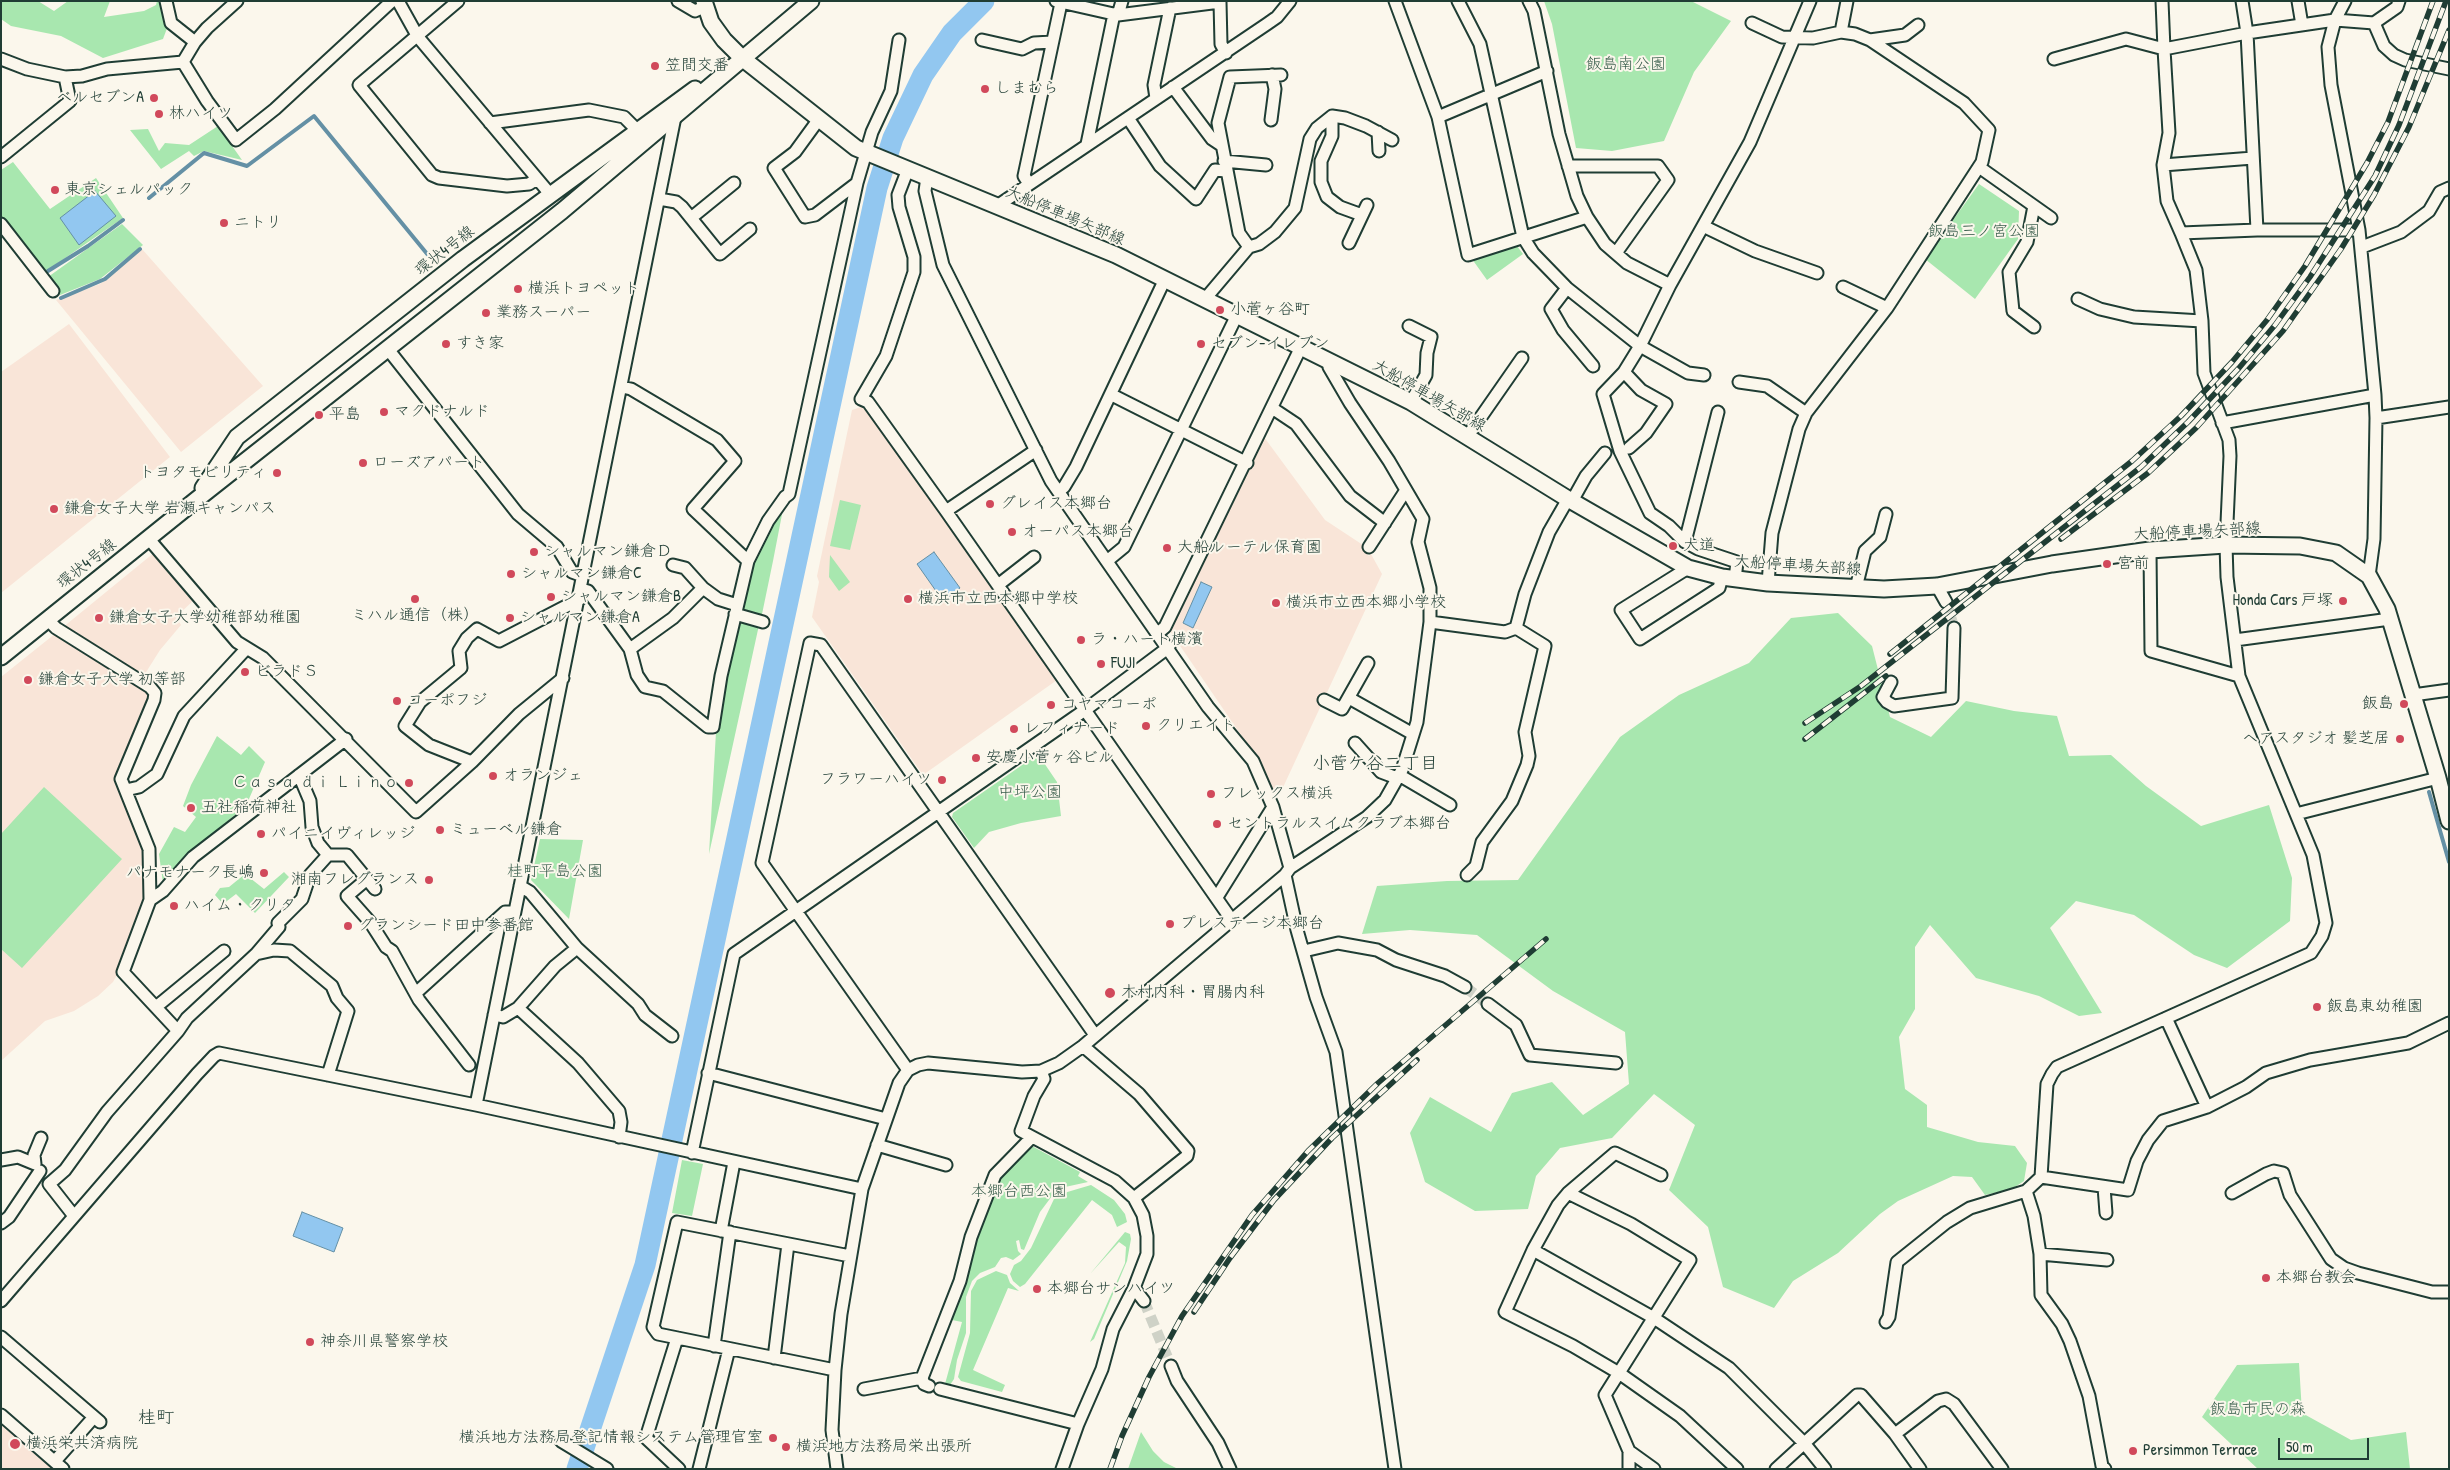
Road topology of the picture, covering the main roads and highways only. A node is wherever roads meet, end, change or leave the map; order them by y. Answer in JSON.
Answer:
{"nodes":[{"id":1,"x":811,"y":1,"type":"edge"},
{"id":2,"x":705,"y":4,"type":"edge"},
{"id":3,"x":742,"y":58,"type":"junction"},
{"id":4,"x":196,"y":500,"type":"junction"},
{"id":5,"x":1,"y":657,"type":"edge"},
{"id":6,"x":2445,"y":794,"type":"edge"},
{"id":7,"x":2449,"y":821,"type":"edge"}],
"edges":[{"from":1,"to":3,"type":"main road","name":"環状4号線"},
{"from":2,"to":3,"type":"main road"},
{"from":3,"to":4,"type":"main road","name":"環状4号線"},
{"from":3,"to":4,"type":"main road","name":"環状4号線"},
{"from":3,"to":6,"type":"main road","name":"大船停車場矢部線"},
{"from":4,"to":5,"type":"main road","name":"環状4号線"},
{"from":6,"to":7,"type":"main road","name":"大船停車場矢部線"}]}
